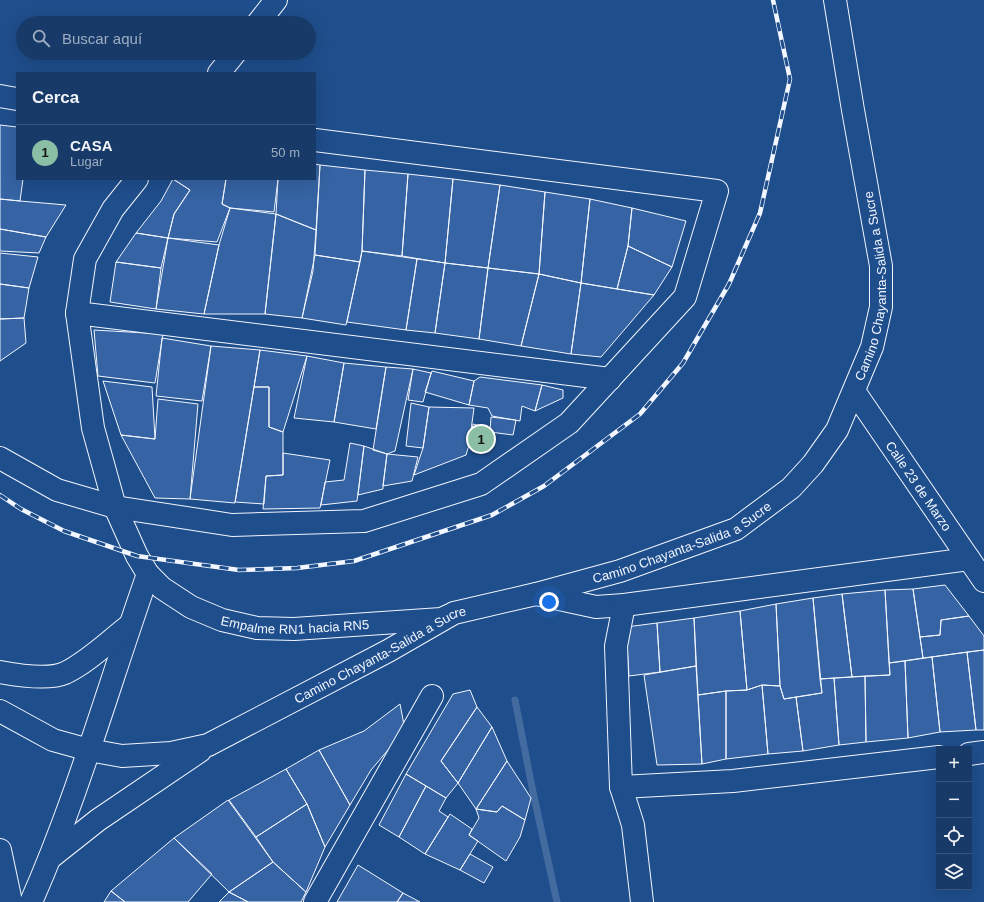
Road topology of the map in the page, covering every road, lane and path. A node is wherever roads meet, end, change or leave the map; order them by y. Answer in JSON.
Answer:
{"nodes":[{"id":1,"x":276,"y":0,"type":"edge"},
{"id":2,"x":835,"y":0,"type":"edge"},
{"id":3,"x":263,"y":16,"type":"edge"},
{"id":4,"x":229,"y":60,"type":"edge"},
{"id":5,"x":220,"y":72,"type":"edge"},
{"id":6,"x":0,"y":96,"type":"edge"},
{"id":7,"x":16,"y":99,"type":"edge"},
{"id":8,"x":316,"y":140,"type":"edge"},
{"id":9,"x":135,"y":180,"type":"edge"},
{"id":10,"x":77,"y":313,"type":"junction"},
{"id":11,"x":610,"y":379,"type":"junction"},
{"id":12,"x":854,"y":391,"type":"junction"},
{"id":13,"x":0,"y":458,"type":"edge"},
{"id":14,"x":115,"y":507,"type":"junction"},
{"id":15,"x":969,"y":560,"type":"junction"},
{"id":16,"x":148,"y":574,"type":"junction"},
{"id":17,"x":984,"y":581,"type":"edge"},
{"id":18,"x":536,"y":594,"type":"junction"},
{"id":19,"x":624,"y":605,"type":"junction"},
{"id":20,"x":454,"y":613,"type":"junction"},
{"id":21,"x":130,"y":625,"type":"junction"},
{"id":22,"x":0,"y":672,"type":"edge"},
{"id":23,"x":432,"y":696,"type":"dead end"},
{"id":24,"x":0,"y":711,"type":"edge"},
{"id":25,"x":208,"y":745,"type":"junction"},
{"id":26,"x":89,"y":750,"type":"junction"},
{"id":27,"x":984,"y":752,"type":"edge"},
{"id":28,"x":972,"y":754,"type":"edge"},
{"id":29,"x":936,"y":757,"type":"edge"},
{"id":30,"x":621,"y":787,"type":"junction"},
{"id":31,"x":0,"y":850,"type":"edge"},
{"id":32,"x":50,"y":858,"type":"junction"},
{"id":33,"x":11,"y":902,"type":"edge"},
{"id":34,"x":31,"y":902,"type":"edge"},
{"id":35,"x":315,"y":902,"type":"edge"},
{"id":36,"x":642,"y":902,"type":"edge"}],
"edges":[{"from":1,"to":3,"type":"street"},
{"from":2,"to":12,"type":"street","name":"Camino Chayanta-Salida a Sucre"},
{"from":4,"to":5,"type":"street"},
{"from":6,"to":7,"type":"street"},
{"from":8,"to":11,"type":"street"},
{"from":9,"to":10,"type":"street","name":"Empalme RN1 hacia RN5"},
{"from":10,"to":11,"type":"street"},
{"from":10,"to":14,"type":"street","name":"Empalme RN1 hacia RN5"},
{"from":11,"to":14,"type":"street"},
{"from":12,"to":15,"type":"street","name":"Calle 23 de Marzo"},
{"from":12,"to":18,"type":"street","name":"Camino Chayanta-Salida a Sucre"},
{"from":13,"to":14,"type":"street"},
{"from":14,"to":16,"type":"street","name":"Empalme RN1 hacia RN5"},
{"from":15,"to":17,"type":"street","name":"Calle 23 de Marzo"},
{"from":15,"to":19,"type":"street"},
{"from":16,"to":20,"type":"street","name":"Empalme RN1 hacia RN5"},
{"from":16,"to":21,"type":"street"},
{"from":18,"to":19,"type":"street"},
{"from":18,"to":20,"type":"street","name":"Camino Chayanta-Salida a Sucre"},
{"from":19,"to":30,"type":"street"},
{"from":20,"to":25,"type":"street","name":"Camino Chayanta-Salida a Sucre"},
{"from":21,"to":22,"type":"street"},
{"from":21,"to":26,"type":"street"},
{"from":23,"to":35,"type":"street"},
{"from":24,"to":26,"type":"street","name":"Camino Chayanta-Salida a Sucre"},
{"from":25,"to":26,"type":"street","name":"Camino Chayanta-Salida a Sucre"},
{"from":25,"to":32,"type":"street"},
{"from":26,"to":32,"type":"street"},
{"from":27,"to":28,"type":"street"},
{"from":29,"to":30,"type":"street"},
{"from":30,"to":36,"type":"street"},
{"from":31,"to":33,"type":"street"},
{"from":32,"to":34,"type":"street"}]}
